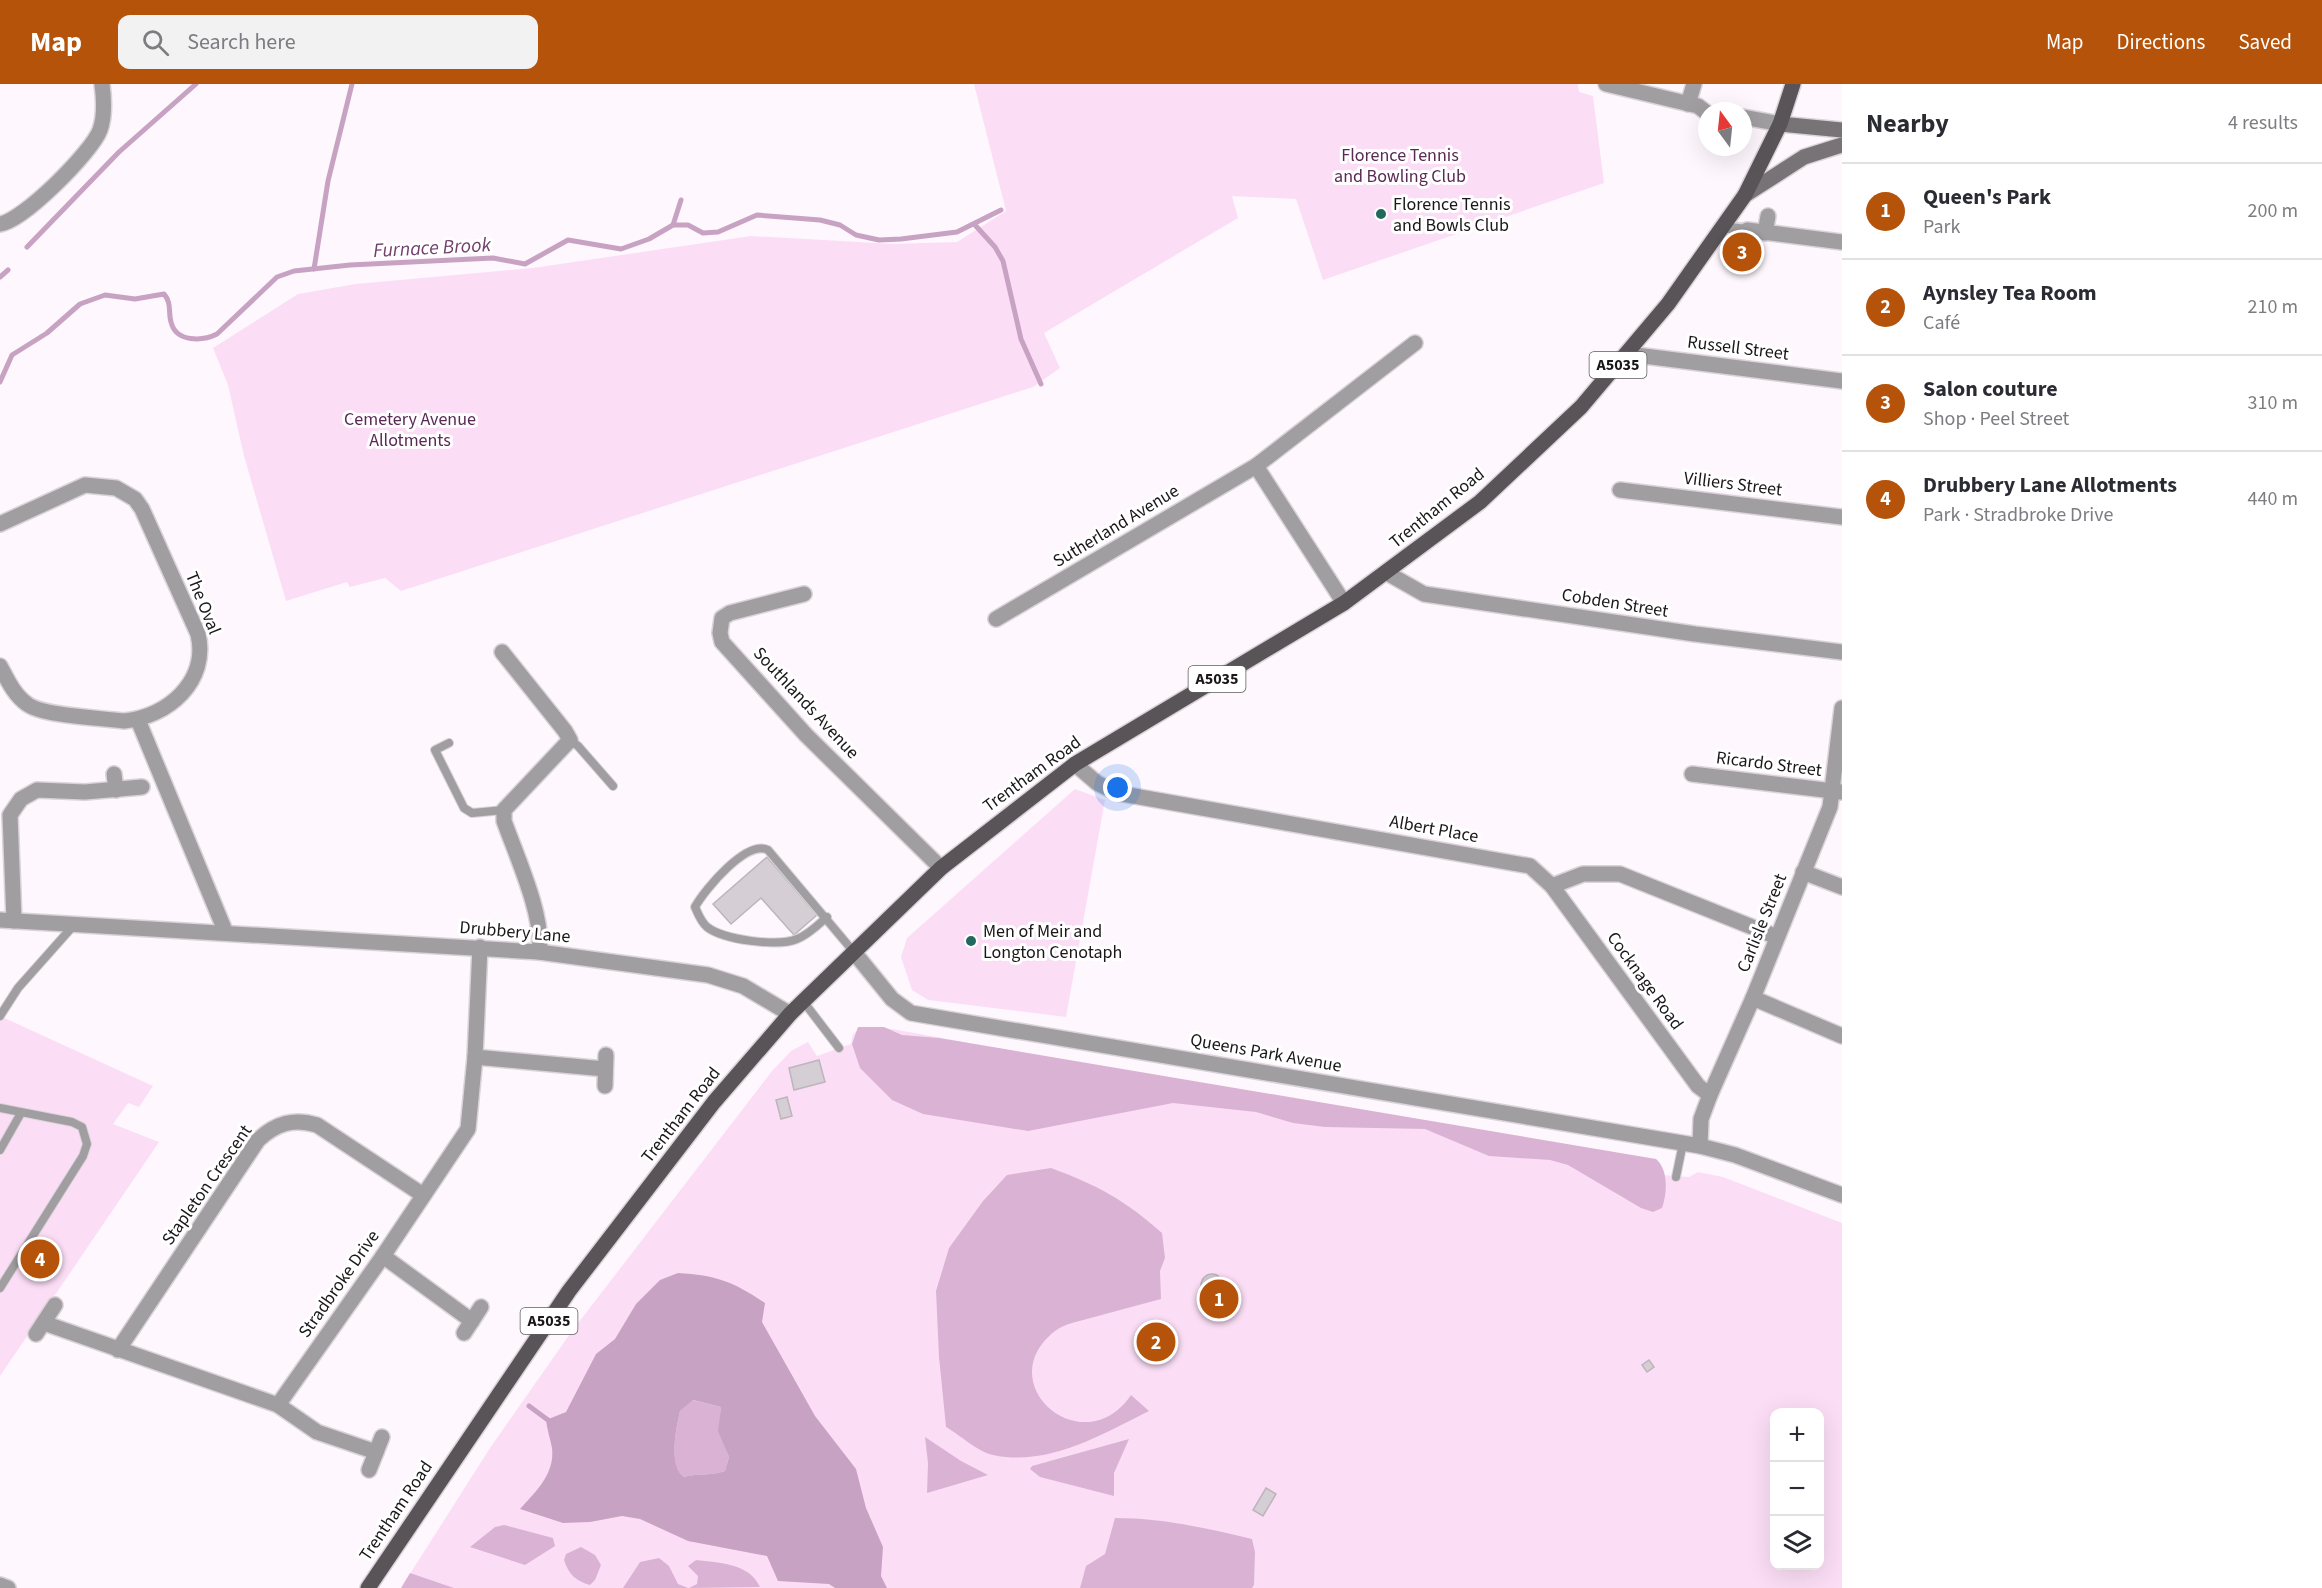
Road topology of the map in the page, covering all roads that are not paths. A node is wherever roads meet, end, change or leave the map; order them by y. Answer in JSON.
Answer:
{"nodes":[{"id":1,"x":102,"y":84,"type":"edge"},
{"id":2,"x":1606,"y":84,"type":"edge"},
{"id":3,"x":1694,"y":84,"type":"edge"},
{"id":4,"x":1793,"y":84,"type":"edge"},
{"id":5,"x":1688,"y":104,"type":"junction"},
{"id":6,"x":1698,"y":106,"type":"edge"},
{"id":7,"x":1752,"y":119,"type":"edge"},
{"id":8,"x":1780,"y":124,"type":"junction"},
{"id":9,"x":1842,"y":130,"type":"edge"},
{"id":10,"x":1842,"y":145,"type":"edge"},
{"id":11,"x":1745,"y":195,"type":"junction"},
{"id":12,"x":1768,"y":216,"type":"dead end"},
{"id":13,"x":0,"y":224,"type":"edge"},
{"id":14,"x":1721,"y":227,"type":"junction"},
{"id":15,"x":1746,"y":230,"type":"joint"},
{"id":16,"x":1766,"y":233,"type":"junction"},
{"id":17,"x":1842,"y":242,"type":"edge"},
{"id":18,"x":1415,"y":344,"type":"dead end"},
{"id":19,"x":1628,"y":354,"type":"junction"},
{"id":20,"x":1842,"y":381,"type":"edge"},
{"id":21,"x":1256,"y":466,"type":"junction"},
{"id":22,"x":1620,"y":490,"type":"dead end"},
{"id":23,"x":1842,"y":517,"type":"edge"},
{"id":24,"x":0,"y":524,"type":"edge"},
{"id":25,"x":1387,"y":573,"type":"junction"},
{"id":26,"x":804,"y":594,"type":"dead end"},
{"id":27,"x":1344,"y":603,"type":"junction"},
{"id":28,"x":996,"y":619,"type":"dead end"},
{"id":29,"x":502,"y":652,"type":"dead end"},
{"id":30,"x":1842,"y":652,"type":"edge"},
{"id":31,"x":0,"y":666,"type":"edge"},
{"id":32,"x":1842,"y":708,"type":"edge"},
{"id":33,"x":138,"y":720,"type":"junction"},
{"id":34,"x":570,"y":740,"type":"junction"},
{"id":35,"x":449,"y":743,"type":"dead end"},
{"id":36,"x":1075,"y":764,"type":"junction"},
{"id":37,"x":1692,"y":774,"type":"dead end"},
{"id":38,"x":162,"y":779,"type":"junction"},
{"id":39,"x":613,"y":786,"type":"dead end"},
{"id":40,"x":142,"y":787,"type":"joint"},
{"id":41,"x":1837,"y":791,"type":"edge"},
{"id":42,"x":504,"y":810,"type":"junction"},
{"id":43,"x":941,"y":868,"type":"junction"},
{"id":44,"x":1803,"y":872,"type":"junction"},
{"id":45,"x":1552,"y":886,"type":"junction"},
{"id":46,"x":1842,"y":887,"type":"edge"},
{"id":47,"x":827,"y":917,"type":"junction"},
{"id":48,"x":7,"y":920,"type":"edge"},
{"id":49,"x":74,"y":925,"type":"junction"},
{"id":50,"x":226,"y":933,"type":"junction"},
{"id":51,"x":1777,"y":937,"type":"junction"},
{"id":52,"x":480,"y":947,"type":"junction"},
{"id":53,"x":853,"y":951,"type":"junction"},
{"id":54,"x":539,"y":952,"type":"junction"},
{"id":55,"x":1753,"y":998,"type":"junction"},
{"id":56,"x":803,"y":1001,"type":"junction"},
{"id":57,"x":790,"y":1014,"type":"junction"},
{"id":58,"x":0,"y":1016,"type":"edge"},
{"id":59,"x":1842,"y":1035,"type":"edge"},
{"id":60,"x":839,"y":1048,"type":"dead end"},
{"id":61,"x":475,"y":1057,"type":"junction"},
{"id":62,"x":605,"y":1086,"type":"dead end"},
{"id":63,"x":1710,"y":1095,"type":"junction"},
{"id":64,"x":0,"y":1108,"type":"edge"},
{"id":65,"x":21,"y":1113,"type":"junction"},
{"id":66,"x":1683,"y":1143,"type":"junction"},
{"id":67,"x":1700,"y":1146,"type":"junction"},
{"id":68,"x":0,"y":1150,"type":"edge"},
{"id":69,"x":1676,"y":1177,"type":"dead end"},
{"id":70,"x":423,"y":1195,"type":"junction"},
{"id":71,"x":1842,"y":1195,"type":"edge"},
{"id":72,"x":383,"y":1256,"type":"junction"},
{"id":73,"x":0,"y":1288,"type":"edge"},
{"id":74,"x":55,"y":1305,"type":"dead end"},
{"id":75,"x":482,"y":1307,"type":"dead end"},
{"id":76,"x":118,"y":1350,"type":"junction"},
{"id":77,"x":278,"y":1405,"type":"junction"},
{"id":78,"x":382,"y":1437,"type":"dead end"},
{"id":79,"x":376,"y":1452,"type":"junction"},
{"id":80,"x":369,"y":1470,"type":"dead end"},
{"id":81,"x":0,"y":1585,"type":"edge"},
{"id":82,"x":8,"y":1588,"type":"edge"},
{"id":83,"x":368,"y":1588,"type":"edge"}],
"edges":[{"from":1,"to":13,"type":"street"},
{"from":2,"to":5,"type":"street"},
{"from":3,"to":5,"type":"street"},
{"from":4,"to":8,"type":"main road","name":"Trentham Road","number":"A5035"},
{"from":5,"to":6,"type":"street"},
{"from":7,"to":8,"type":"street"},
{"from":8,"to":9,"type":"main road"},
{"from":8,"to":11,"type":"main road","name":"Trentham Road","number":"A5035"},
{"from":10,"to":11,"type":"main road"},
{"from":11,"to":14,"type":"main road","name":"Trentham Road","number":"A5035"},
{"from":12,"to":16,"type":"street"},
{"from":14,"to":15,"type":"street"},
{"from":14,"to":19,"type":"main road","name":"Trentham Road","number":"A5035"},
{"from":15,"to":16,"type":"street"},
{"from":16,"to":17,"type":"street"},
{"from":18,"to":21,"type":"street","name":"Sutherland Avenue"},
{"from":19,"to":20,"type":"street","name":"Russell Street"},
{"from":19,"to":25,"type":"main road","name":"Trentham Road","number":"A5035"},
{"from":21,"to":27,"type":"street"},
{"from":21,"to":28,"type":"street","name":"Sutherland Avenue"},
{"from":22,"to":23,"type":"street","name":"Villiers Street"},
{"from":24,"to":33,"type":"street","name":"The Oval"},
{"from":25,"to":27,"type":"main road","name":"Trentham Road","number":"A5035"},
{"from":25,"to":30,"type":"street","name":"Cobden Street"},
{"from":26,"to":43,"type":"street","name":"Southlands Avenue"},
{"from":27,"to":36,"type":"main road","name":"Trentham Road","number":"A5035"},
{"from":29,"to":34,"type":"street"},
{"from":31,"to":33,"type":"street","name":"The Oval"},
{"from":32,"to":41,"type":"street","name":"Carlisle Street"},
{"from":33,"to":38,"type":"street"},
{"from":34,"to":39,"type":"lane"},
{"from":34,"to":42,"type":"street"},
{"from":35,"to":42,"type":"lane"},
{"from":36,"to":43,"type":"main road","name":"Trentham Road","number":"A5035"},
{"from":36,"to":45,"type":"street","name":"Albert Place"},
{"from":37,"to":41,"type":"street","name":"Ricardo Street"},
{"from":38,"to":40,"type":"street"},
{"from":38,"to":50,"type":"street"},
{"from":40,"to":48,"type":"street"},
{"from":41,"to":44,"type":"street","name":"Carlisle Street"},
{"from":42,"to":54,"type":"street"},
{"from":43,"to":53,"type":"main road","name":"Trentham Road","number":"A5035"},
{"from":44,"to":46,"type":"street"},
{"from":44,"to":51,"type":"street","name":"Carlisle Street"},
{"from":45,"to":51,"type":"street"},
{"from":45,"to":63,"type":"street","name":"Cocknage Road"},
{"from":47,"to":47,"type":"lane"},
{"from":47,"to":53,"type":"lane"},
{"from":48,"to":49,"type":"street","name":"Drubbery Lane"},
{"from":49,"to":50,"type":"street","name":"Drubbery Lane"},
{"from":49,"to":58,"type":"lane"},
{"from":50,"to":52,"type":"street","name":"Drubbery Lane"},
{"from":51,"to":55,"type":"street","name":"Carlisle Street"},
{"from":52,"to":54,"type":"street","name":"Drubbery Lane"},
{"from":52,"to":61,"type":"street","name":"Stradbroke Drive"},
{"from":53,"to":56,"type":"main road","name":"Trentham Road","number":"A5035"},
{"from":53,"to":66,"type":"street","name":"Queens Park Avenue"},
{"from":54,"to":57,"type":"street","name":"Drubbery Lane"},
{"from":55,"to":59,"type":"street"},
{"from":55,"to":63,"type":"street","name":"Carlisle Street"},
{"from":56,"to":57,"type":"main road","name":"Trentham Road","number":"A5035"},
{"from":56,"to":60,"type":"lane"},
{"from":57,"to":83,"type":"main road","name":"Trentham Road","number":"A5035"},
{"from":61,"to":62,"type":"street"},
{"from":61,"to":70,"type":"street","name":"Stradbroke Drive"},
{"from":63,"to":67,"type":"street","name":"Carlisle Street"},
{"from":64,"to":65,"type":"lane"},
{"from":65,"to":68,"type":"lane"},
{"from":65,"to":73,"type":"lane"},
{"from":66,"to":67,"type":"street","name":"Queens Park Avenue"},
{"from":66,"to":69,"type":"lane"},
{"from":67,"to":71,"type":"street"},
{"from":70,"to":72,"type":"street","name":"Stradbroke Drive"},
{"from":70,"to":76,"type":"street","name":"Stapleton Crescent"},
{"from":72,"to":75,"type":"street"},
{"from":72,"to":77,"type":"street","name":"Stradbroke Drive"},
{"from":74,"to":76,"type":"street"},
{"from":76,"to":77,"type":"street"},
{"from":77,"to":79,"type":"street"},
{"from":78,"to":79,"type":"street"},
{"from":79,"to":80,"type":"street"},
{"from":81,"to":82,"type":"street"}]}
